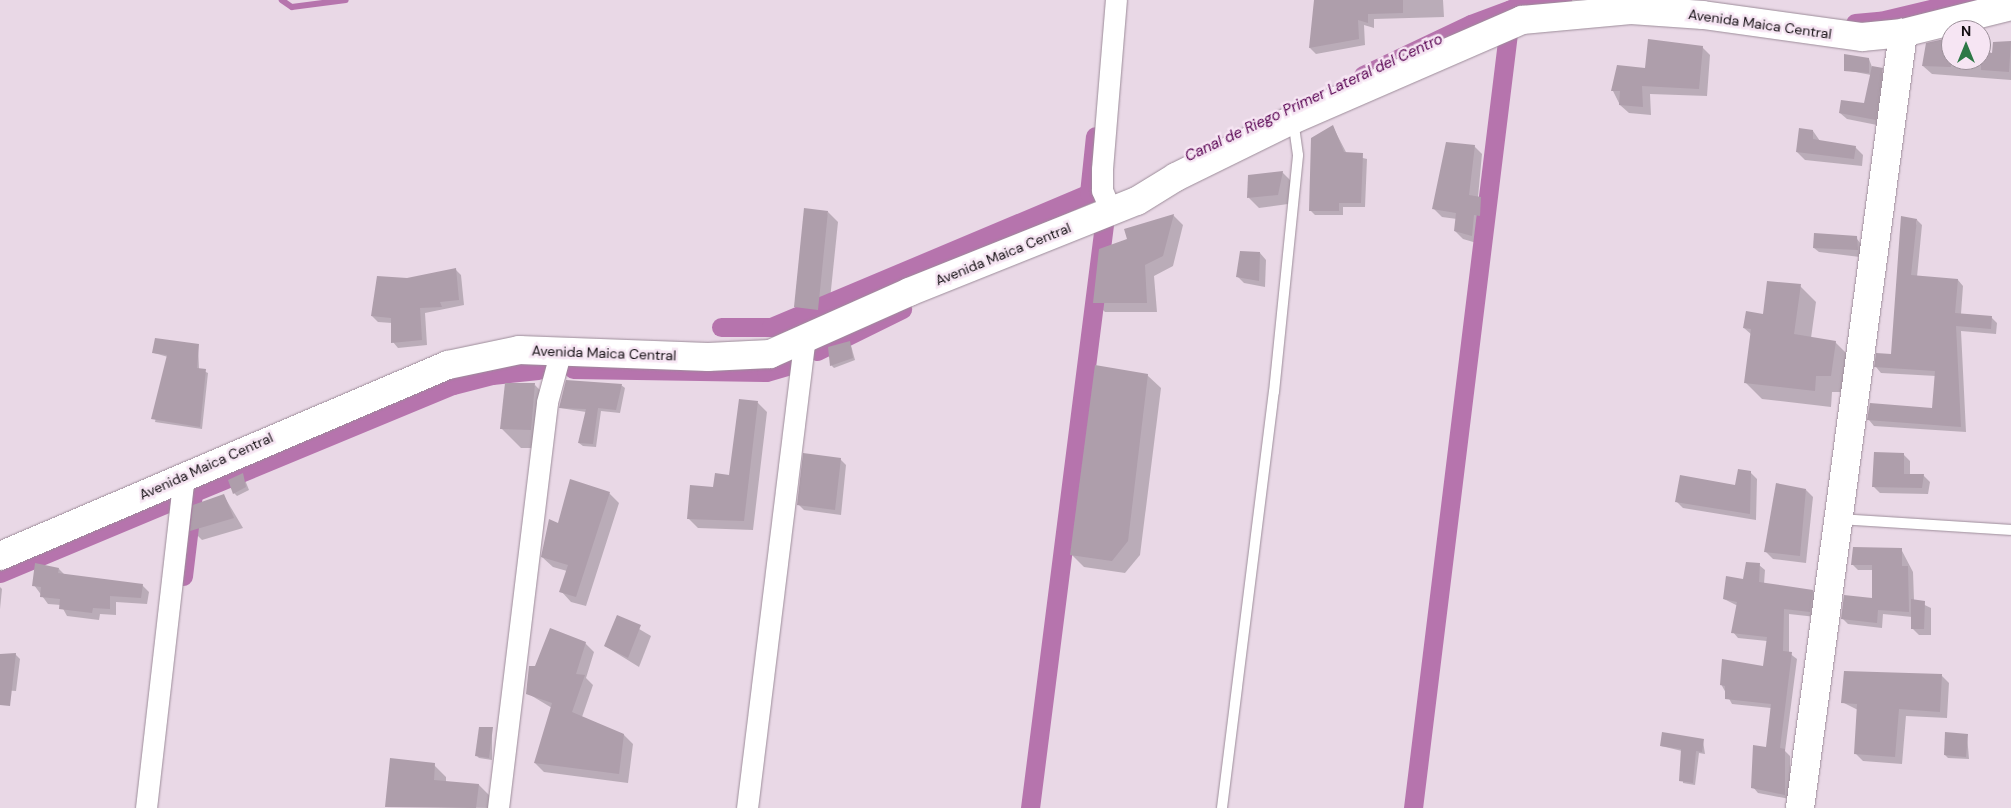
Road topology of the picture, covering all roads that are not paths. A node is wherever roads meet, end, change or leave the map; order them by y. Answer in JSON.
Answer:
{"nodes":[{"id":1,"x":1116,"y":0,"type":"edge"},
{"id":2,"x":2011,"y":6,"type":"edge"},
{"id":3,"x":1903,"y":33,"type":"junction"},
{"id":4,"x":1292,"y":120,"type":"junction"},
{"id":5,"x":1110,"y":209,"type":"junction"},
{"id":6,"x":804,"y":341,"type":"junction"},
{"id":7,"x":560,"y":350,"type":"junction"},
{"id":8,"x":184,"y":476,"type":"junction"},
{"id":9,"x":1837,"y":519,"type":"junction"},
{"id":10,"x":2011,"y":530,"type":"edge"},
{"id":11,"x":0,"y":556,"type":"edge"},
{"id":12,"x":146,"y":808,"type":"edge"},
{"id":13,"x":498,"y":808,"type":"edge"},
{"id":14,"x":747,"y":808,"type":"edge"},
{"id":15,"x":1222,"y":808,"type":"edge"},
{"id":16,"x":1800,"y":808,"type":"edge"}],
"edges":[{"from":1,"to":5,"type":"street"},
{"from":2,"to":3,"type":"street","name":"Avenida Maica Central"},
{"from":3,"to":4,"type":"street","name":"Avenida Maica Central"},
{"from":3,"to":9,"type":"street"},
{"from":4,"to":5,"type":"street","name":"Avenida Maica Central"},
{"from":4,"to":15,"type":"lane"},
{"from":5,"to":6,"type":"street","name":"Avenida Maica Central"},
{"from":6,"to":7,"type":"street","name":"Avenida Maica Central"},
{"from":6,"to":14,"type":"street"},
{"from":7,"to":8,"type":"street","name":"Avenida Maica Central"},
{"from":7,"to":13,"type":"street"},
{"from":8,"to":11,"type":"street","name":"Avenida Maica Central"},
{"from":8,"to":12,"type":"street"},
{"from":9,"to":10,"type":"lane"},
{"from":9,"to":16,"type":"street"}]}
